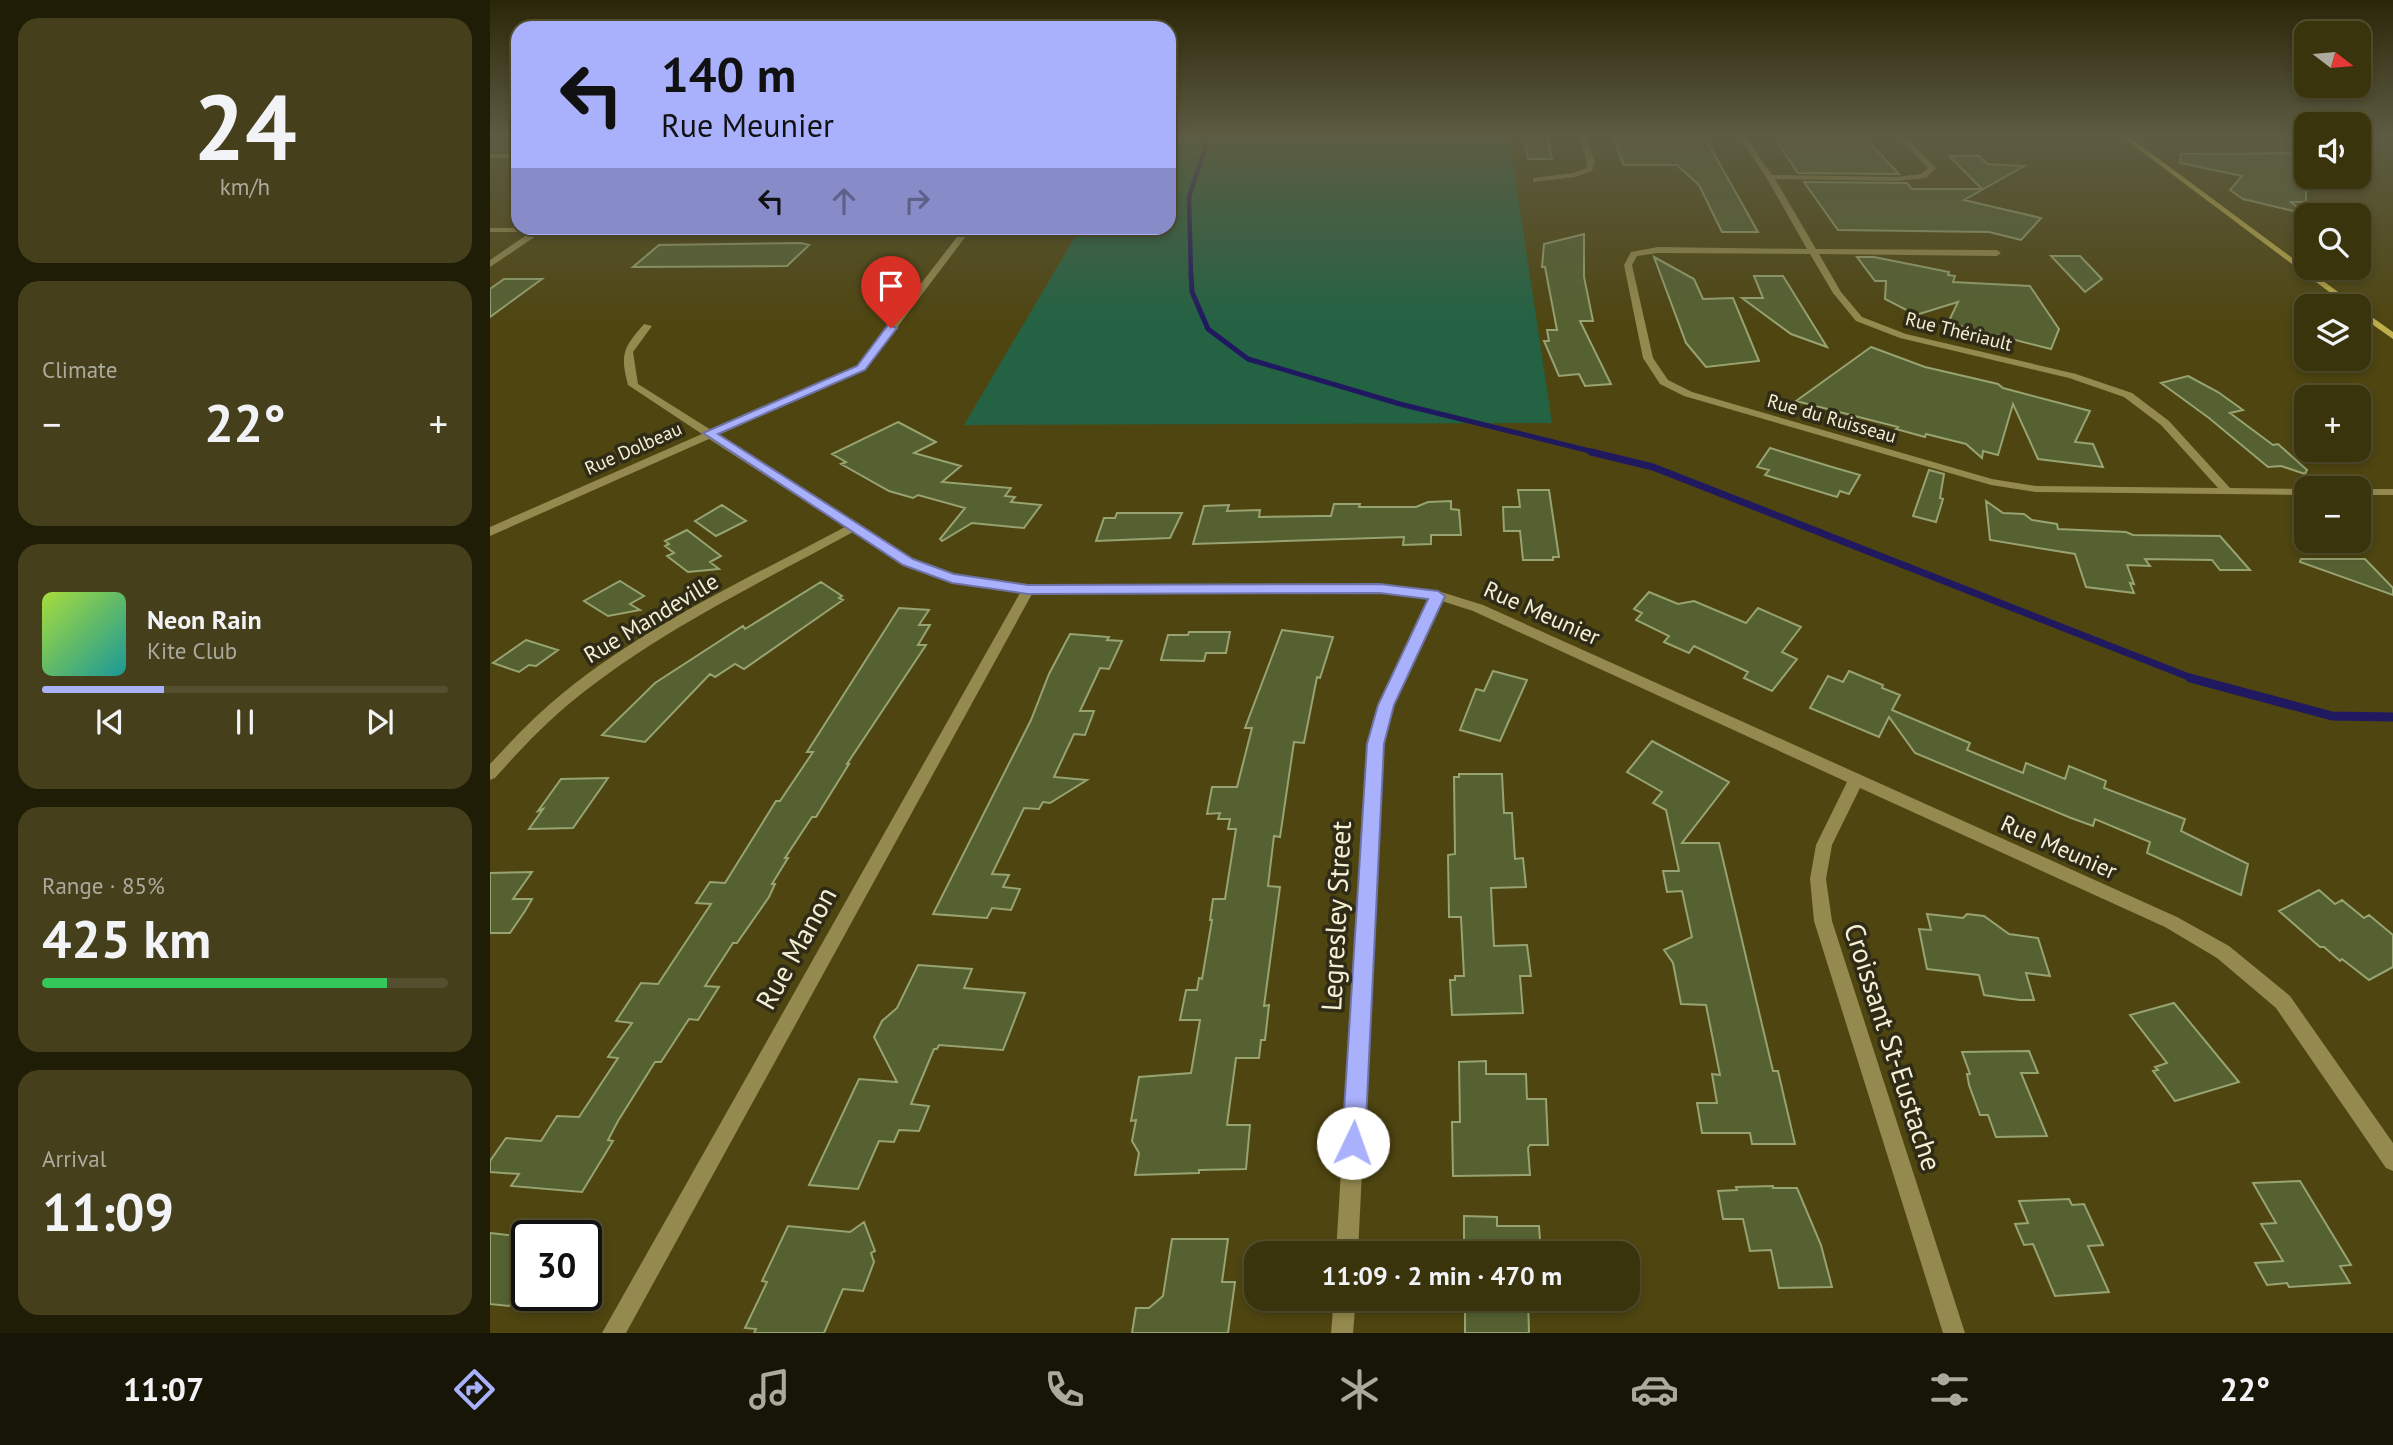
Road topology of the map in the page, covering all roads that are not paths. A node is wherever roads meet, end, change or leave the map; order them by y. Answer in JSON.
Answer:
{"nodes":[{"id":1,"x":1783,"y":198,"type":"edge"},
{"id":2,"x":2208,"y":198,"type":"edge"},
{"id":3,"x":490,"y":230,"type":"edge"},
{"id":4,"x":511,"y":230,"type":"edge"},
{"id":5,"x":534,"y":235,"type":"edge"},
{"id":6,"x":963,"y":235,"type":"edge"},
{"id":7,"x":1813,"y":249,"type":"junction"},
{"id":8,"x":1997,"y":253,"type":"dead end"},
{"id":9,"x":490,"y":264,"type":"edge"},
{"id":10,"x":2337,"y":294,"type":"edge"},
{"id":11,"x":2371,"y":320,"type":"edge"},
{"id":12,"x":647,"y":326,"type":"dead end"},
{"id":13,"x":2393,"y":336,"type":"edge"},
{"id":14,"x":709,"y":433,"type":"junction"},
{"id":15,"x":2227,"y":491,"type":"junction"},
{"id":16,"x":2294,"y":492,"type":"edge"},
{"id":17,"x":2371,"y":492,"type":"edge"},
{"id":18,"x":2393,"y":492,"type":"edge"},
{"id":19,"x":854,"y":527,"type":"junction"},
{"id":20,"x":490,"y":532,"type":"edge"},
{"id":21,"x":1028,"y":590,"type":"junction"},
{"id":22,"x":1438,"y":596,"type":"junction"},
{"id":23,"x":490,"y":774,"type":"edge"},
{"id":24,"x":1856,"y":780,"type":"junction"},
{"id":25,"x":2393,"y":1161,"type":"edge"},
{"id":26,"x":1348,"y":1241,"type":"edge"},
{"id":27,"x":1344,"y":1311,"type":"edge"},
{"id":28,"x":613,"y":1333,"type":"edge"},
{"id":29,"x":1342,"y":1333,"type":"edge"},
{"id":30,"x":1954,"y":1333,"type":"edge"}],
"edges":[{"from":1,"to":7,"type":"street","name":"Rue Thériault"},
{"from":2,"to":10,"type":"street"},
{"from":3,"to":4,"type":"street"},
{"from":5,"to":9,"type":"street"},
{"from":6,"to":14,"type":"street","name":"Rue Dolbeau"},
{"from":7,"to":8,"type":"street"},
{"from":7,"to":15,"type":"street","name":"Rue Thériault"},
{"from":7,"to":15,"type":"street","name":"Rue du Ruisseau"},
{"from":11,"to":13,"type":"street"},
{"from":12,"to":14,"type":"street","name":"Rue Meunier"},
{"from":14,"to":19,"type":"street","name":"Rue Meunier"},
{"from":14,"to":20,"type":"street","name":"Rue Dolbeau"},
{"from":15,"to":16,"type":"street","name":"Rue du Ruisseau"},
{"from":17,"to":18,"type":"street"},
{"from":19,"to":21,"type":"street","name":"Rue Meunier"},
{"from":19,"to":23,"type":"street","name":"Rue Mandeville"},
{"from":21,"to":22,"type":"street","name":"Rue Meunier"},
{"from":21,"to":28,"type":"street","name":"Rue Manon"},
{"from":22,"to":24,"type":"street","name":"Rue Meunier"},
{"from":22,"to":26,"type":"street","name":"Legresley Street"},
{"from":24,"to":25,"type":"street","name":"Rue Meunier"},
{"from":24,"to":30,"type":"street","name":"Croissant St-Eustache"},
{"from":27,"to":29,"type":"street"}]}
